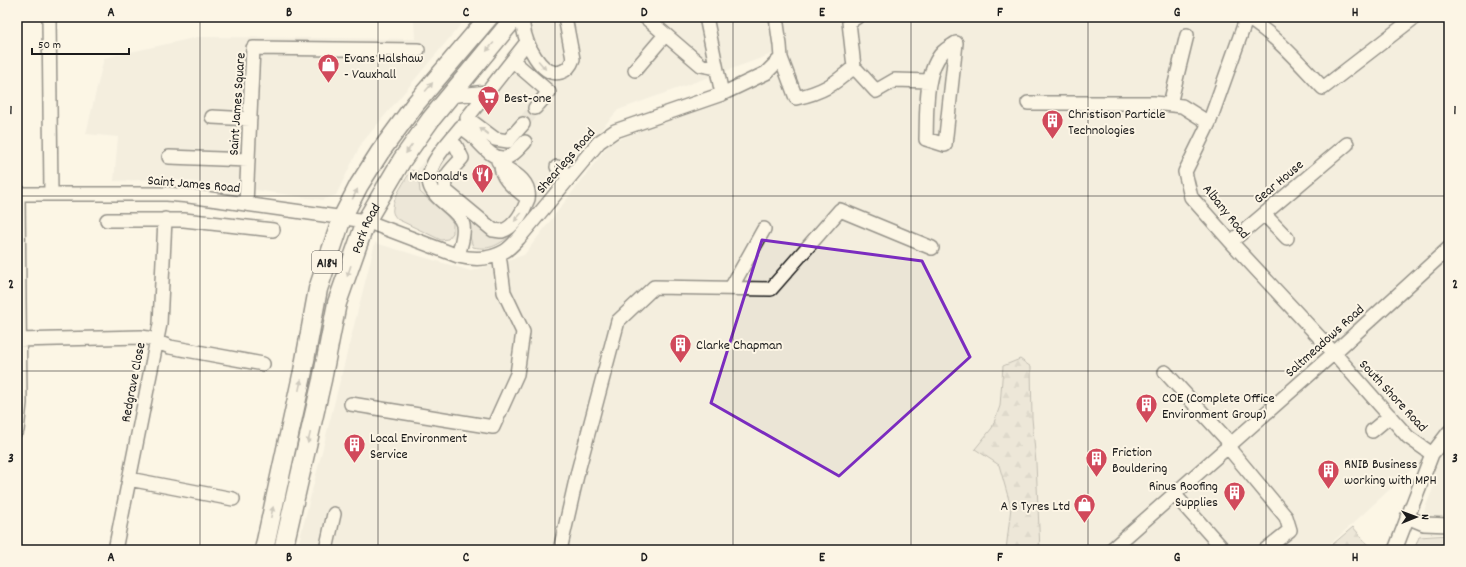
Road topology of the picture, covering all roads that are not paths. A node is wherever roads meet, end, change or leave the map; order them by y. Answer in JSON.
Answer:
{"nodes":[{"id":1,"x":49,"y":17,"type":"edge"},
{"id":2,"x":489,"y":17,"type":"edge"},
{"id":3,"x":515,"y":17,"type":"edge"},
{"id":4,"x":524,"y":17,"type":"edge"},
{"id":5,"x":565,"y":17,"type":"edge"},
{"id":6,"x":645,"y":17,"type":"edge"},
{"id":7,"x":706,"y":17,"type":"edge"},
{"id":8,"x":776,"y":17,"type":"edge"},
{"id":9,"x":857,"y":17,"type":"edge"},
{"id":10,"x":1415,"y":17,"type":"edge"},
{"id":11,"x":1247,"y":18,"type":"edge"},
{"id":12,"x":665,"y":35,"type":"junction"},
{"id":13,"x":1187,"y":35,"type":"dead end"},
{"id":14,"x":527,"y":42,"type":"junction"},
{"id":15,"x":418,"y":50,"type":"dead end"},
{"id":16,"x":781,"y":58,"type":"junction"},
{"id":17,"x":513,"y":61,"type":"junction"},
{"id":18,"x":854,"y":67,"type":"junction"},
{"id":19,"x":716,"y":68,"type":"junction"},
{"id":20,"x":635,"y":70,"type":"dead end"},
{"id":21,"x":929,"y":81,"type":"junction"},
{"id":22,"x":487,"y":92,"type":"junction"},
{"id":23,"x":722,"y":94,"type":"junction"},
{"id":24,"x":449,"y":96,"type":"junction"},
{"id":25,"x":1028,"y":103,"type":"dead end"},
{"id":26,"x":1170,"y":104,"type":"junction"},
{"id":27,"x":535,"y":108,"type":"tunnel mouth"},
{"id":28,"x":212,"y":117,"type":"dead end"},
{"id":29,"x":250,"y":119,"type":"junction"},
{"id":30,"x":1208,"y":123,"type":"junction"},
{"id":31,"x":523,"y":124,"type":"tunnel mouth"},
{"id":32,"x":450,"y":142,"type":"junction"},
{"id":33,"x":525,"y":142,"type":"dead end"},
{"id":34,"x":1347,"y":144,"type":"dead end"},
{"id":35,"x":481,"y":145,"type":"junction"},
{"id":36,"x":169,"y":157,"type":"dead end"},
{"id":37,"x":462,"y":158,"type":"junction"},
{"id":38,"x":248,"y":160,"type":"junction"},
{"id":39,"x":499,"y":161,"type":"junction"},
{"id":40,"x":557,"y":167,"type":"dead end"},
{"id":41,"x":570,"y":177,"type":"junction"},
{"id":42,"x":18,"y":194,"type":"edge"},
{"id":43,"x":51,"y":194,"type":"junction"},
{"id":44,"x":246,"y":204,"type":"junction"},
{"id":45,"x":1264,"y":214,"type":"junction"},
{"id":46,"x":342,"y":218,"type":"junction"},
{"id":47,"x":165,"y":219,"type":"junction"},
{"id":48,"x":107,"y":220,"type":"dead end"},
{"id":49,"x":366,"y":221,"type":"junction"},
{"id":50,"x":764,"y":229,"type":"dead end"},
{"id":51,"x":273,"y":230,"type":"dead end"},
{"id":52,"x":1287,"y":238,"type":"dead end"},
{"id":53,"x":1231,"y":242,"type":"junction"},
{"id":54,"x":932,"y":248,"type":"dead end"},
{"id":55,"x":1449,"y":248,"type":"edge"},
{"id":56,"x":499,"y":254,"type":"junction"},
{"id":57,"x":458,"y":256,"type":"junction"},
{"id":58,"x":731,"y":288,"type":"junction"},
{"id":59,"x":309,"y":338,"type":"junction"},
{"id":60,"x":18,"y":340,"type":"edge"},
{"id":61,"x":157,"y":341,"type":"junction"},
{"id":62,"x":329,"y":343,"type":"junction"},
{"id":63,"x":1334,"y":353,"type":"junction"},
{"id":64,"x":263,"y":364,"type":"dead end"},
{"id":65,"x":1165,"y":372,"type":"dead end"},
{"id":66,"x":351,"y":404,"type":"dead end"},
{"id":67,"x":1390,"y":416,"type":"junction"},
{"id":68,"x":17,"y":430,"type":"edge"},
{"id":69,"x":1372,"y":431,"type":"dead end"},
{"id":70,"x":1449,"y":432,"type":"edge"},
{"id":71,"x":1229,"y":445,"type":"junction"},
{"id":72,"x":1432,"y":454,"type":"junction"},
{"id":73,"x":129,"y":479,"type":"junction"},
{"id":74,"x":1174,"y":494,"type":"junction"},
{"id":75,"x":233,"y":499,"type":"dead end"},
{"id":76,"x":334,"y":514,"type":"dead end"},
{"id":77,"x":1407,"y":517,"type":"junction"},
{"id":78,"x":1449,"y":525,"type":"edge"},
{"id":79,"x":115,"y":550,"type":"edge"},
{"id":80,"x":264,"y":550,"type":"edge"},
{"id":81,"x":283,"y":550,"type":"edge"},
{"id":82,"x":326,"y":550,"type":"edge"},
{"id":83,"x":560,"y":550,"type":"edge"},
{"id":84,"x":1111,"y":550,"type":"edge"},
{"id":85,"x":1224,"y":550,"type":"edge"},
{"id":86,"x":1265,"y":550,"type":"edge"},
{"id":87,"x":1395,"y":550,"type":"edge"}],
"edges":[{"from":1,"to":43,"type":"street"},
{"from":46,"to":2,"type":"highway","name":"Park Road","number":"A184","one_way":true},
{"from":3,"to":24,"type":"highway","name":"Park Road","number":"A184","one_way":true},
{"from":4,"to":14,"type":"street"},
{"from":14,"to":5,"type":"street","one_way":true},
{"from":6,"to":12,"type":"street"},
{"from":7,"to":19,"type":"street"},
{"from":8,"to":16,"type":"street"},
{"from":9,"to":18,"type":"street"},
{"from":10,"to":11,"type":"street"},
{"from":11,"to":30,"type":"street","name":"Albany Road"},
{"from":12,"to":19,"type":"street"},
{"from":12,"to":20,"type":"street"},
{"from":13,"to":26,"type":"street"},
{"from":14,"to":17,"type":"street"},
{"from":15,"to":29,"type":"street","name":"Saint James Square"},
{"from":16,"to":18,"type":"street"},
{"from":16,"to":23,"type":"street","name":"Shearlegs Road"},
{"from":17,"to":22,"type":"street"},
{"from":17,"to":27,"type":"street"},
{"from":18,"to":21,"type":"street"},
{"from":19,"to":23,"type":"street"},
{"from":21,"to":21,"type":"street"},
{"from":22,"to":24,"type":"street"},
{"from":31,"to":22,"type":"street","one_way":true},
{"from":23,"to":41,"type":"street","name":"Shearlegs Road"},
{"from":24,"to":49,"type":"highway","name":"Park Road","number":"A184","one_way":true},
{"from":25,"to":26,"type":"street"},
{"from":26,"to":30,"type":"street"},
{"from":28,"to":29,"type":"street"},
{"from":29,"to":38,"type":"street","name":"Saint James Square"},
{"from":30,"to":53,"type":"street","name":"Albany Road"},
{"from":32,"to":35,"type":"street"},
{"from":32,"to":37,"type":"street"},
{"from":32,"to":57,"type":"street"},
{"from":33,"to":39,"type":"street"},
{"from":34,"to":45,"type":"street","name":"Gear House"},
{"from":35,"to":37,"type":"street"},
{"from":35,"to":39,"type":"street"},
{"from":36,"to":38,"type":"street"},
{"from":39,"to":37,"type":"street","one_way":true},
{"from":38,"to":44,"type":"street","name":"Saint James Square"},
{"from":40,"to":41,"type":"street"},
{"from":41,"to":56,"type":"street","name":"Shearlegs Road"},
{"from":42,"to":43,"type":"street","name":"Saint James Road"},
{"from":42,"to":60,"type":"street"},
{"from":43,"to":44,"type":"street","name":"Saint James Road"},
{"from":44,"to":46,"type":"street","name":"Saint James Road"},
{"from":45,"to":52,"type":"street"},
{"from":45,"to":53,"type":"street","name":"Gear House"},
{"from":46,"to":49,"type":"street","name":"Saint James Road"},
{"from":46,"to":59,"type":"highway","name":"Park Road","number":"A184"},
{"from":47,"to":48,"type":"street"},
{"from":47,"to":51,"type":"street"},
{"from":47,"to":61,"type":"street","name":"Redgrave Close"},
{"from":49,"to":57,"type":"street","name":"Shearlegs Road"},
{"from":49,"to":62,"type":"highway","name":"Park Road","number":"A184","one_way":true},
{"from":50,"to":58,"type":"street"},
{"from":53,"to":63,"type":"street","name":"Albany Road"},
{"from":54,"to":58,"type":"street"},
{"from":55,"to":63,"type":"street","name":"Saltmeadows Road"},
{"from":56,"to":57,"type":"street","name":"Shearlegs Road"},
{"from":56,"to":66,"type":"street"},
{"from":58,"to":83,"type":"street"},
{"from":59,"to":62,"type":"highway"},
{"from":80,"to":59,"type":"highway","name":"Park Road","number":"A184","one_way":true},
{"from":60,"to":61,"type":"street"},
{"from":60,"to":68,"type":"street"},
{"from":61,"to":64,"type":"street"},
{"from":61,"to":73,"type":"street","name":"Redgrave Close"},
{"from":62,"to":81,"type":"highway","name":"Park Road","number":"A184","one_way":true},
{"from":63,"to":67,"type":"street","name":"South Shore Road"},
{"from":63,"to":71,"type":"street","name":"Saltmeadows Road"},
{"from":65,"to":71,"type":"street"},
{"from":67,"to":69,"type":"street"},
{"from":67,"to":72,"type":"street","name":"South Shore Road"},
{"from":70,"to":72,"type":"street","name":"South Shore Road"},
{"from":71,"to":74,"type":"street","name":"Saltmeadows Road"},
{"from":71,"to":86,"type":"street"},
{"from":72,"to":77,"type":"street"},
{"from":73,"to":75,"type":"street"},
{"from":73,"to":79,"type":"street","name":"Redgrave Close"},
{"from":74,"to":84,"type":"street","name":"Saltmeadows Road"},
{"from":74,"to":85,"type":"street"},
{"from":76,"to":82,"type":"street"},
{"from":77,"to":78,"type":"street"},
{"from":77,"to":87,"type":"street"}]}
